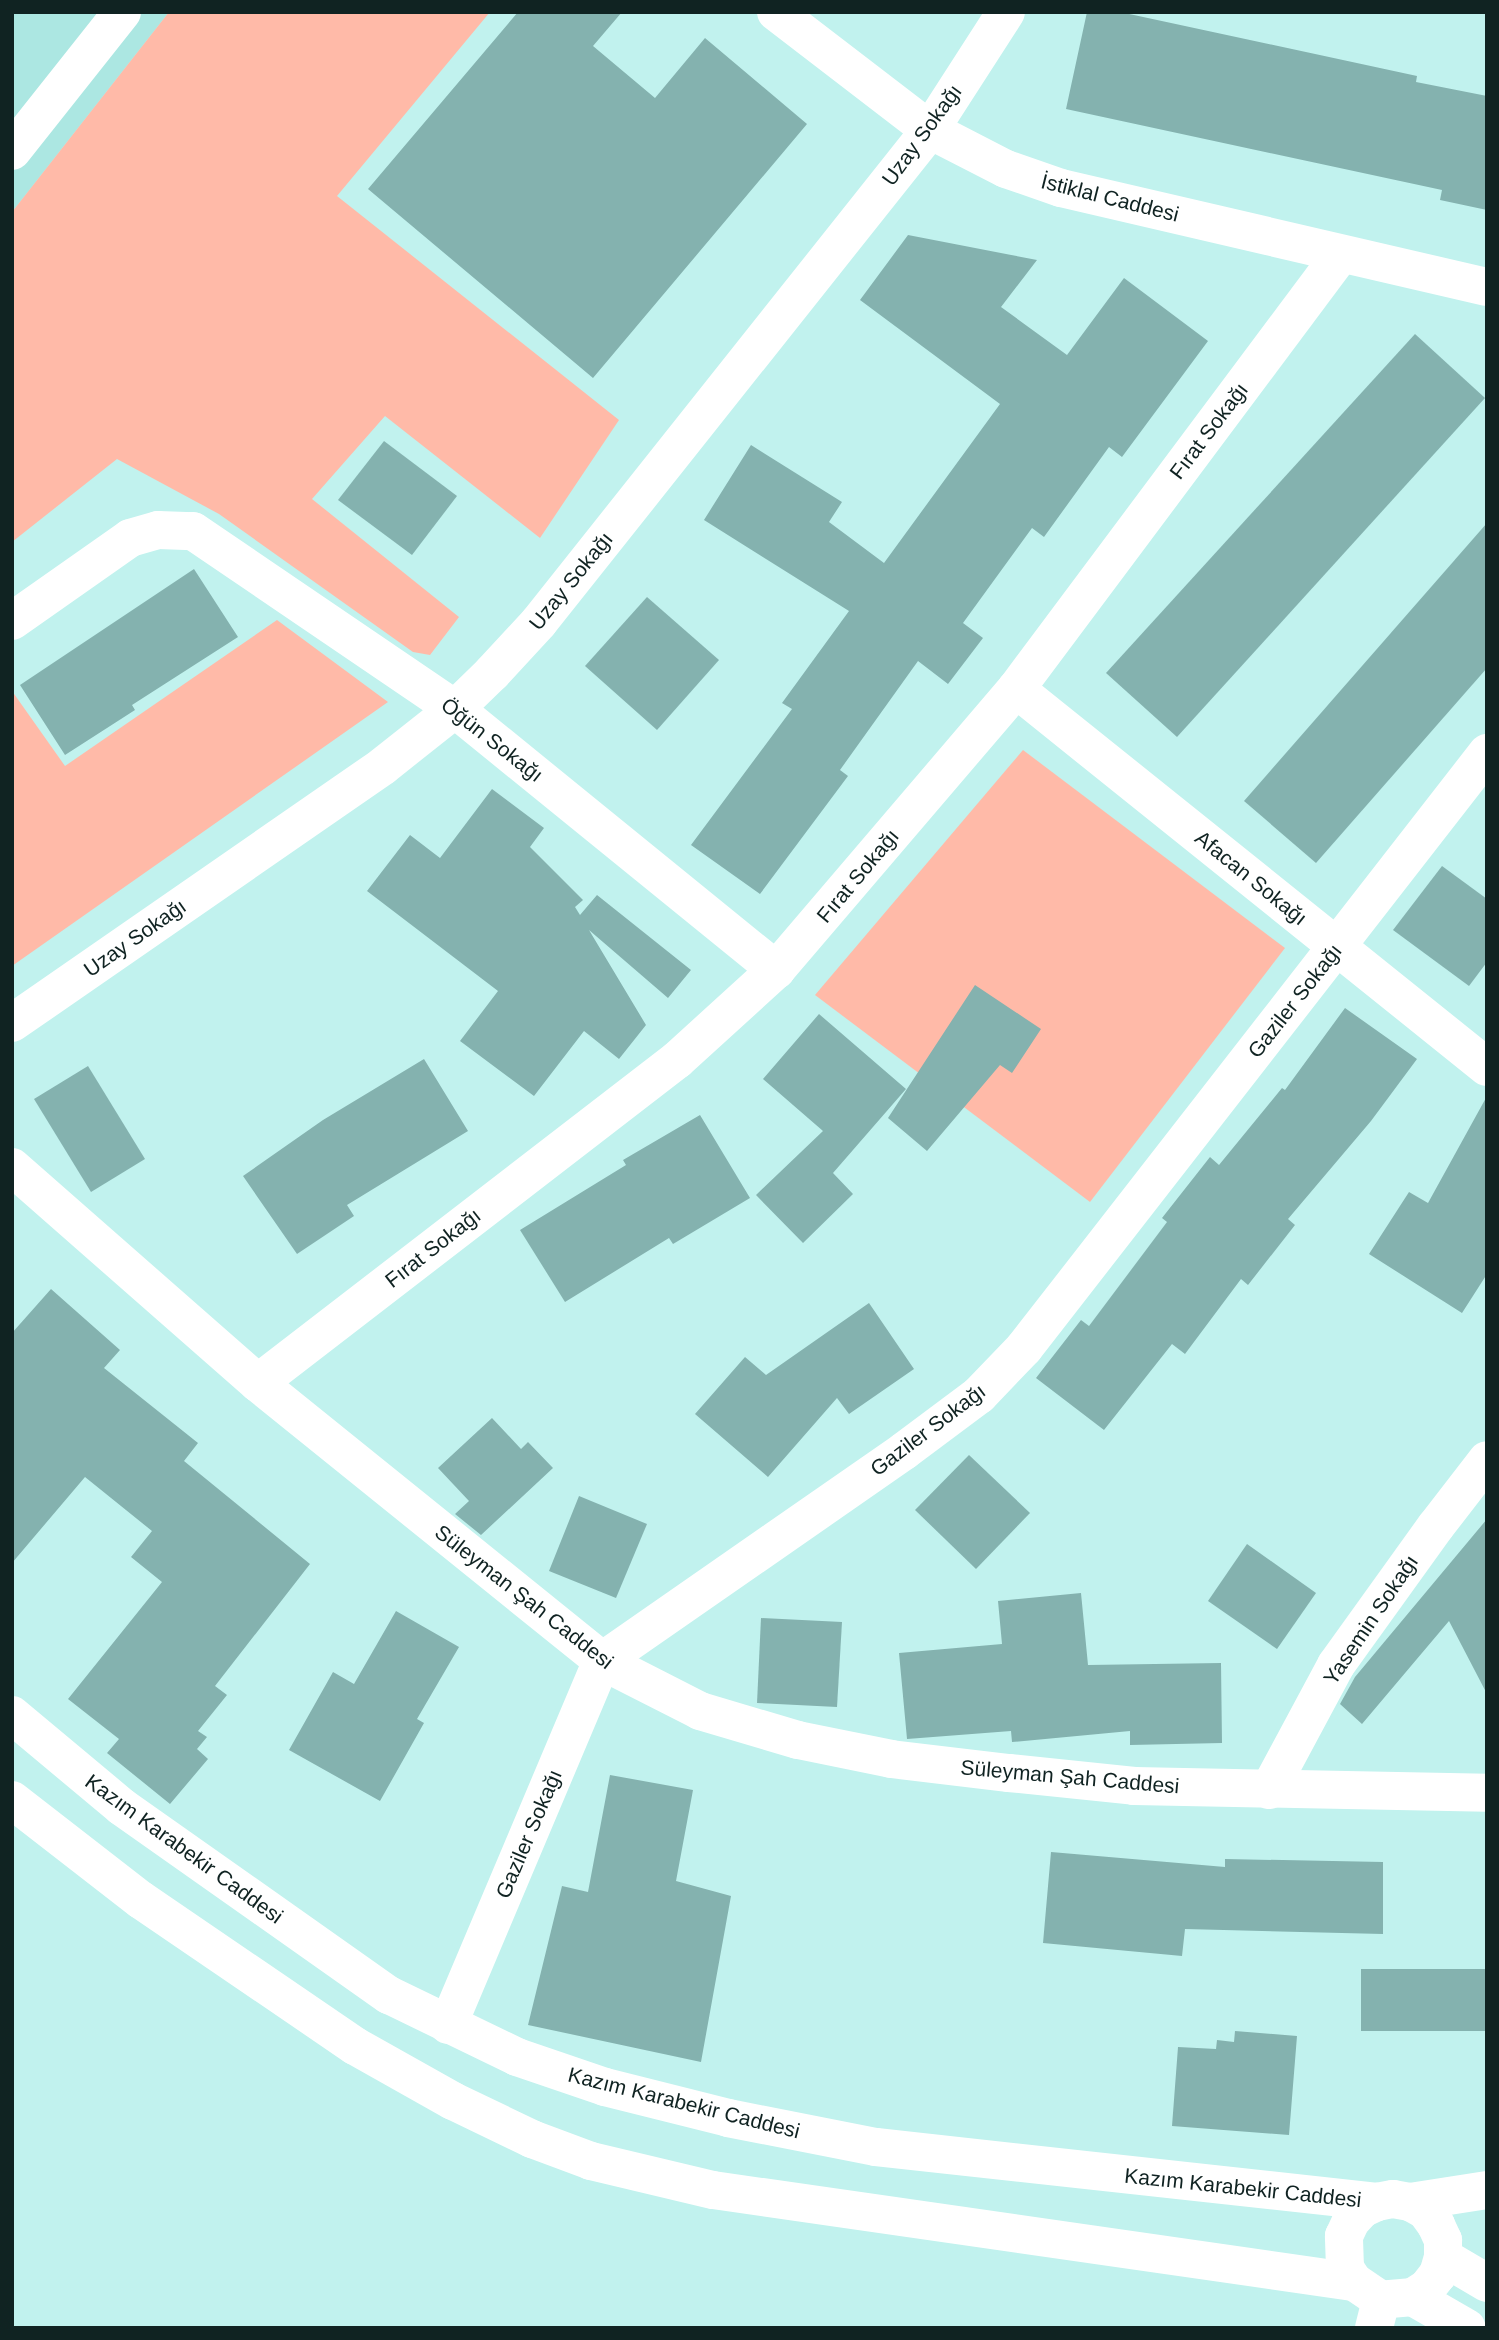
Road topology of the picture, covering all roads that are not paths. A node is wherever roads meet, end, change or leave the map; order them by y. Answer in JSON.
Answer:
{"nodes":[{"id":1,"x":122,"y":12,"type":"edge"},
{"id":2,"x":776,"y":12,"type":"edge"},
{"id":3,"x":1006,"y":12,"type":"edge"},
{"id":4,"x":930,"y":130,"type":"junction"},
{"id":5,"x":12,"y":151,"type":"edge"},
{"id":6,"x":1341,"y":254,"type":"junction"},
{"id":7,"x":1487,"y":287,"type":"edge"},
{"id":8,"x":12,"y":621,"type":"edge"},
{"id":9,"x":1016,"y":689,"type":"junction"},
{"id":10,"x":455,"y":709,"type":"junction"},
{"id":11,"x":1487,"y":753,"type":"edge"},
{"id":12,"x":1337,"y":947,"type":"junction"},
{"id":13,"x":776,"y":970,"type":"junction"},
{"id":14,"x":12,"y":1023,"type":"edge"},
{"id":15,"x":1487,"y":1067,"type":"edge"},
{"id":16,"x":12,"y":1167,"type":"edge"},
{"id":17,"x":258,"y":1383,"type":"junction"},
{"id":18,"x":1487,"y":1460,"type":"edge"},
{"id":19,"x":602,"y":1661,"type":"junction"},
{"id":20,"x":12,"y":1715,"type":"edge"},
{"id":21,"x":1269,"y":1790,"type":"junction"},
{"id":22,"x":1487,"y":1793,"type":"edge"},
{"id":23,"x":12,"y":1800,"type":"edge"},
{"id":24,"x":448,"y":2025,"type":"junction"},
{"id":25,"x":1487,"y":2190,"type":"edge"},
{"id":26,"x":1394,"y":2202,"type":"junction"},
{"id":27,"x":1487,"y":2250,"type":"edge"},
{"id":28,"x":1443,"y":2257,"type":"junction"},
{"id":29,"x":1487,"y":2283,"type":"edge"},
{"id":30,"x":1380,"y":2302,"type":"edge"},
{"id":31,"x":1467,"y":2328,"type":"edge"}],
"edges":[{"from":1,"to":5,"type":"street"},
{"from":2,"to":4,"type":"street","name":"İstiklal Caddesi"},
{"from":3,"to":4,"type":"street","name":"Uzay Sokağı"},
{"from":4,"to":6,"type":"street","name":"İstiklal Caddesi"},
{"from":4,"to":10,"type":"street","name":"Uzay Sokağı"},
{"from":6,"to":7,"type":"street","name":"İstiklal Caddesi"},
{"from":6,"to":9,"type":"street","name":"Fırat Sokağı"},
{"from":8,"to":10,"type":"street","name":"Öğün Sokağı"},
{"from":9,"to":12,"type":"street","name":"Afacan Sokağı"},
{"from":9,"to":13,"type":"street","name":"Fırat Sokağı"},
{"from":10,"to":13,"type":"street","name":"Öğün Sokağı"},
{"from":10,"to":14,"type":"street","name":"Uzay Sokağı"},
{"from":11,"to":12,"type":"street","name":"Gaziler Sokağı"},
{"from":12,"to":15,"type":"street","name":"Afacan Sokağı"},
{"from":12,"to":19,"type":"street","name":"Gaziler Sokağı"},
{"from":13,"to":17,"type":"street","name":"Fırat Sokağı"},
{"from":16,"to":17,"type":"street","name":"Süleyman Şah Caddesi"},
{"from":17,"to":19,"type":"street","name":"Süleyman Şah Caddesi"},
{"from":18,"to":21,"type":"street","name":"Yasemin Sokağı"},
{"from":19,"to":21,"type":"street","name":"Süleyman Şah Caddesi"},
{"from":19,"to":24,"type":"street","name":"Gaziler Sokağı"},
{"from":20,"to":24,"type":"street","name":"Kazım Karabekir Caddesi"},
{"from":21,"to":22,"type":"street","name":"Süleyman Şah Caddesi"},
{"from":23,"to":30,"type":"street"},
{"from":24,"to":26,"type":"street","name":"Kazım Karabekir Caddesi"},
{"from":25,"to":26,"type":"street","name":"Kazım Karabekir Caddesi"},
{"from":26,"to":28,"type":"street"},
{"from":26,"to":30,"type":"street"},
{"from":27,"to":28,"type":"street"},
{"from":28,"to":29,"type":"street"},
{"from":28,"to":30,"type":"street"},
{"from":30,"to":31,"type":"street"}]}
